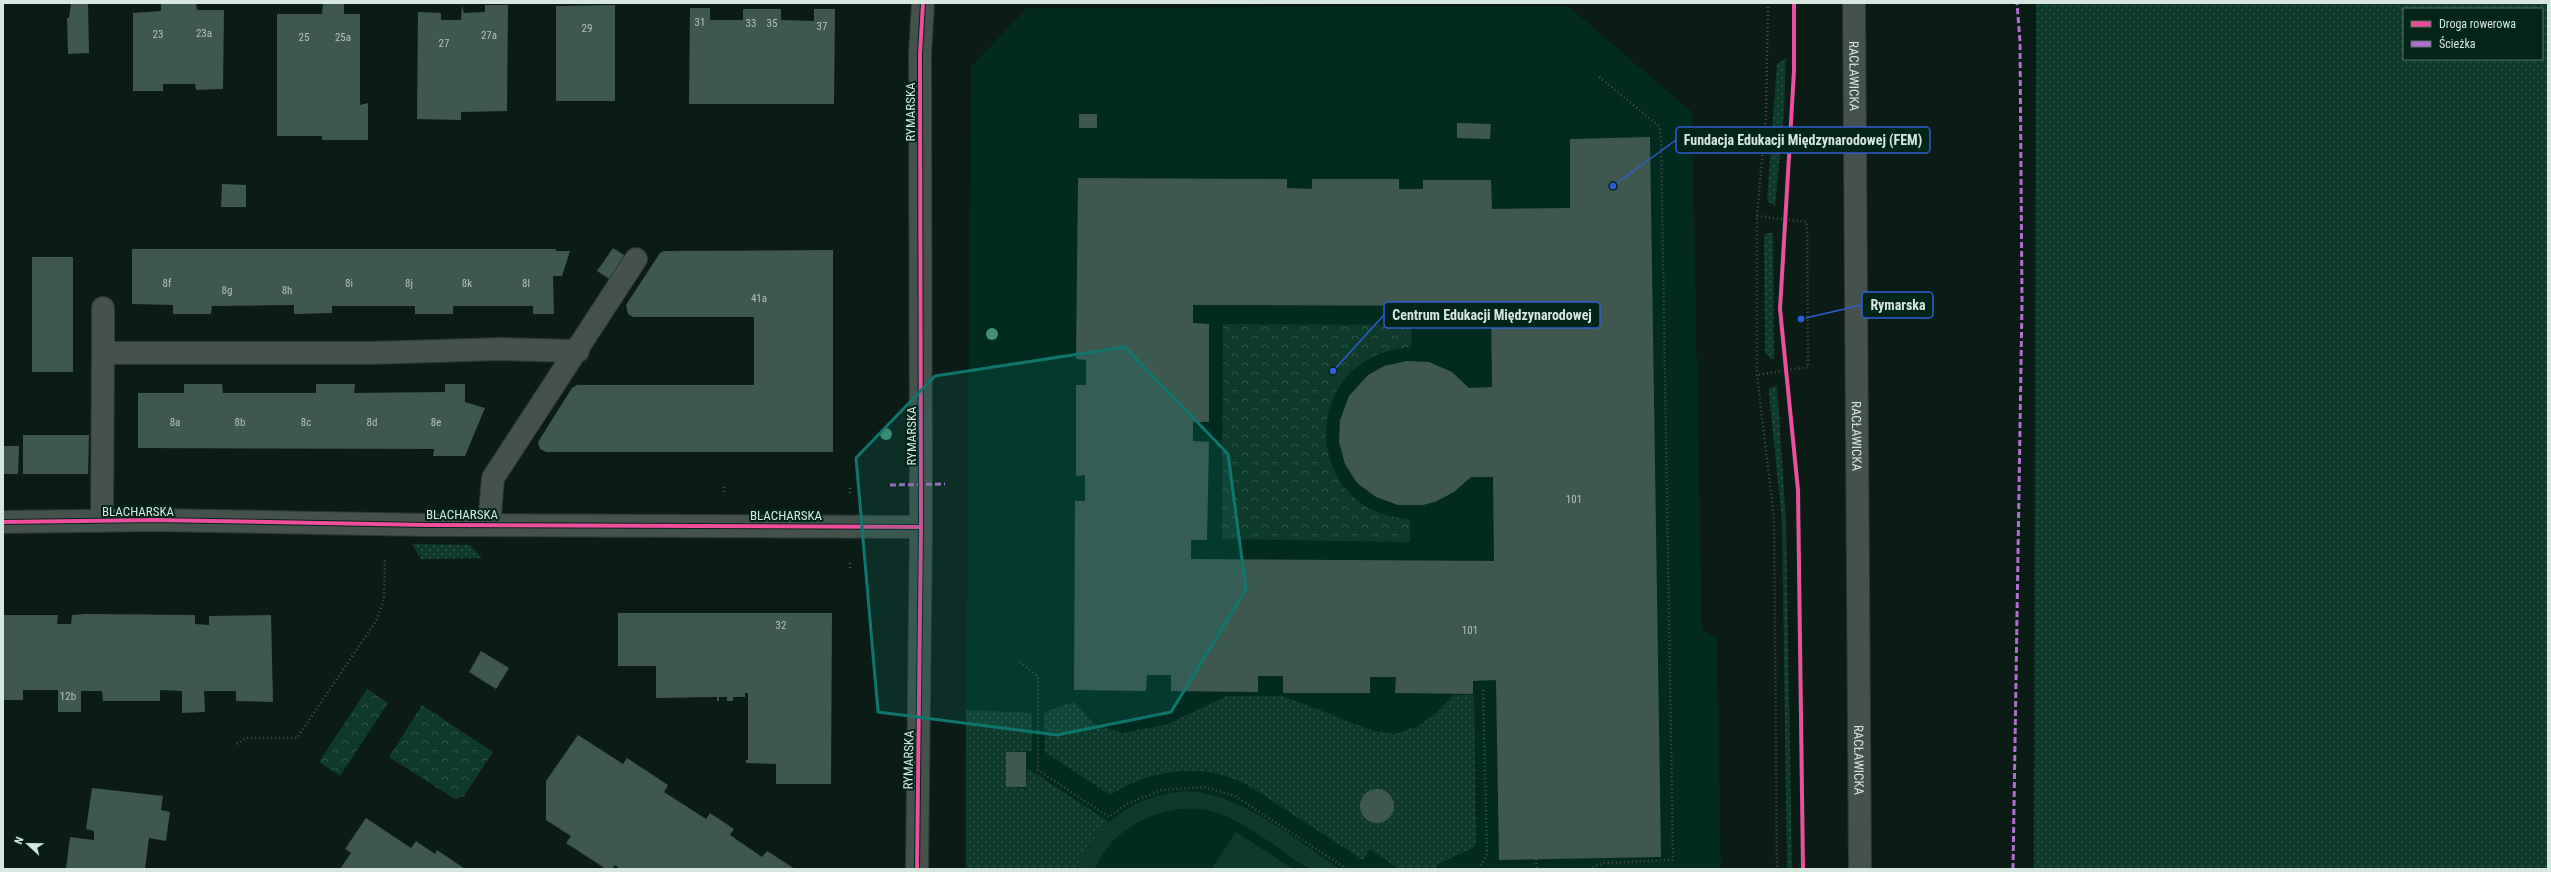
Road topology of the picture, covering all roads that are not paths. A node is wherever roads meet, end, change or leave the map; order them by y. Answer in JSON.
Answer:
{"nodes":[{"id":1,"x":923,"y":3,"type":"edge"},
{"id":2,"x":1854,"y":3,"type":"edge"},
{"id":3,"x":636,"y":258,"type":"dead end"},
{"id":4,"x":103,"y":308,"type":"dead end"},
{"id":5,"x":578,"y":351,"type":"junction"},
{"id":6,"x":103,"y":353,"type":"junction"},
{"id":7,"x":102,"y":521,"type":"junction"},
{"id":8,"x":3,"y":522,"type":"edge"},
{"id":9,"x":489,"y":525,"type":"junction"},
{"id":10,"x":921,"y":527,"type":"junction"},
{"id":11,"x":917,"y":869,"type":"edge"},
{"id":12,"x":1860,"y":869,"type":"edge"}],
"edges":[{"from":1,"to":10,"type":"street","name":"RYMARSKA"},
{"from":2,"to":12,"type":"street","name":"RACŁAWICKA"},
{"from":3,"to":5,"type":"street"},
{"from":4,"to":6,"type":"street"},
{"from":5,"to":6,"type":"street"},
{"from":5,"to":9,"type":"street"},
{"from":6,"to":7,"type":"street"},
{"from":7,"to":8,"type":"street","name":"BLACHARSKA"},
{"from":7,"to":9,"type":"street","name":"BLACHARSKA"},
{"from":9,"to":10,"type":"street","name":"BLACHARSKA"},
{"from":10,"to":11,"type":"street","name":"RYMARSKA"}]}
